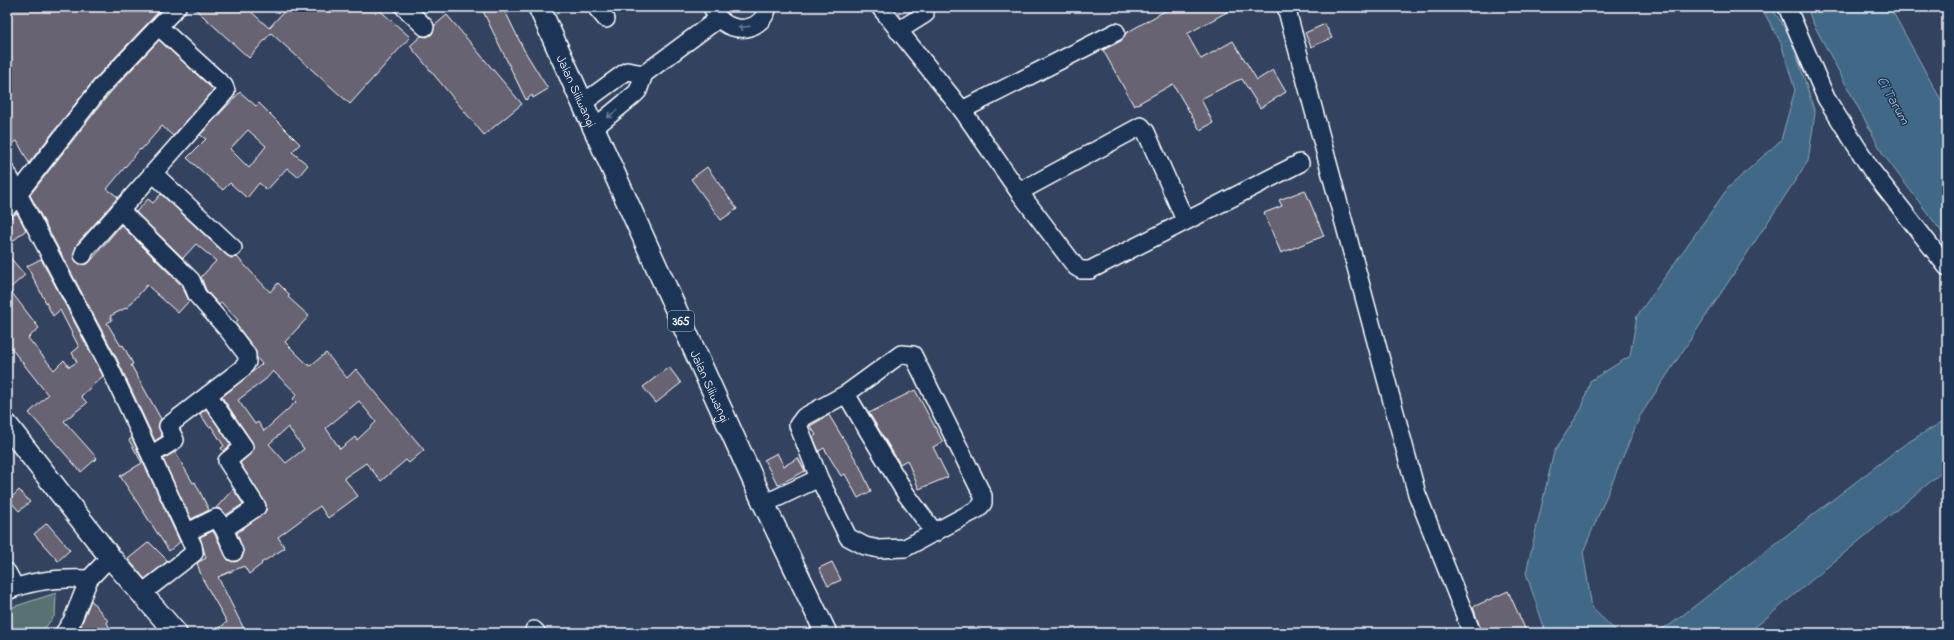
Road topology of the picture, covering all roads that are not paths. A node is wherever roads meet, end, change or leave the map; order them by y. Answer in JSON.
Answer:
{"nodes":[{"id":1,"x":177,"y":7,"type":"edge"},
{"id":2,"x":404,"y":7,"type":"edge"},
{"id":3,"x":539,"y":7,"type":"edge"},
{"id":4,"x":768,"y":7,"type":"edge"},
{"id":5,"x":880,"y":7,"type":"edge"},
{"id":6,"x":1286,"y":7,"type":"edge"},
{"id":7,"x":1787,"y":7,"type":"edge"},
{"id":8,"x":929,"y":9,"type":"edge"},
{"id":9,"x":715,"y":13,"type":"edge"},
{"id":10,"x":158,"y":27,"type":"junction"},
{"id":11,"x":425,"y":27,"type":"dead end"},
{"id":12,"x":898,"y":31,"type":"junction"},
{"id":13,"x":1116,"y":32,"type":"dead end"},
{"id":14,"x":644,"y":74,"type":"junction"},
{"id":15,"x":583,"y":102,"type":"junction"},
{"id":16,"x":962,"y":110,"type":"junction"},
{"id":17,"x":594,"y":128,"type":"junction"},
{"id":18,"x":1300,"y":163,"type":"dead end"},
{"id":19,"x":153,"y":172,"type":"junction"},
{"id":20,"x":7,"y":173,"type":"edge"},
{"id":21,"x":1019,"y":192,"type":"junction"},
{"id":22,"x":18,"y":193,"type":"junction"},
{"id":23,"x":7,"y":208,"type":"edge"},
{"id":24,"x":120,"y":210,"type":"junction"},
{"id":25,"x":1185,"y":220,"type":"junction"},
{"id":26,"x":233,"y":248,"type":"dead end"},
{"id":27,"x":83,"y":255,"type":"dead end"},
{"id":28,"x":1947,"y":267,"type":"edge"},
{"id":29,"x":846,"y":394,"type":"junction"},
{"id":30,"x":208,"y":395,"type":"junction"},
{"id":31,"x":7,"y":425,"type":"edge"},
{"id":32,"x":151,"y":455,"type":"junction"},
{"id":33,"x":819,"y":478,"type":"junction"},
{"id":34,"x":764,"y":504,"type":"junction"},
{"id":35,"x":224,"y":529,"type":"junction"},
{"id":36,"x":188,"y":532,"type":"junction"},
{"id":37,"x":935,"y":533,"type":"junction"},
{"id":38,"x":234,"y":552,"type":"dead end"},
{"id":39,"x":110,"y":557,"type":"junction"},
{"id":40,"x":7,"y":572,"type":"edge"},
{"id":41,"x":89,"y":579,"type":"junction"},
{"id":42,"x":11,"y":589,"type":"edge"},
{"id":43,"x":141,"y":594,"type":"junction"},
{"id":44,"x":171,"y":632,"type":"edge"},
{"id":45,"x":64,"y":633,"type":"edge"},
{"id":46,"x":826,"y":633,"type":"edge"},
{"id":47,"x":1472,"y":633,"type":"edge"}],
"edges":[{"from":1,"to":10,"type":"street"},
{"from":2,"to":11,"type":"street"},
{"from":3,"to":15,"type":"main road","name":"Jalan Siliwangi","number":"365"},
{"from":4,"to":9,"type":"street","one_way":true},
{"from":5,"to":12,"type":"street"},
{"from":6,"to":47,"type":"street"},
{"from":7,"to":28,"type":"street"},
{"from":8,"to":12,"type":"street"},
{"from":9,"to":14,"type":"street"},
{"from":10,"to":19,"type":"street"},
{"from":10,"to":22,"type":"street"},
{"from":12,"to":16,"type":"street"},
{"from":13,"to":16,"type":"street"},
{"from":14,"to":15,"type":"street"},
{"from":14,"to":17,"type":"street","one_way":true},
{"from":15,"to":17,"type":"main road","name":"Jalan Siliwangi","number":"365"},
{"from":16,"to":21,"type":"street"},
{"from":17,"to":34,"type":"main road","name":"Jalan Siliwangi","number":"365"},
{"from":18,"to":25,"type":"street"},
{"from":19,"to":24,"type":"street"},
{"from":19,"to":26,"type":"street"},
{"from":20,"to":22,"type":"street"},
{"from":21,"to":25,"type":"street"},
{"from":21,"to":25,"type":"street"},
{"from":22,"to":23,"type":"street"},
{"from":22,"to":32,"type":"street"},
{"from":24,"to":27,"type":"street"},
{"from":24,"to":30,"type":"street"},
{"from":29,"to":33,"type":"street"},
{"from":29,"to":37,"type":"street"},
{"from":29,"to":37,"type":"street"},
{"from":30,"to":32,"type":"street"},
{"from":30,"to":35,"type":"street"},
{"from":31,"to":39,"type":"main road"},
{"from":32,"to":36,"type":"street"},
{"from":33,"to":34,"type":"street"},
{"from":33,"to":37,"type":"street"},
{"from":34,"to":46,"type":"main road","name":"Jalan Siliwangi","number":"365"},
{"from":35,"to":36,"type":"street"},
{"from":35,"to":38,"type":"street"},
{"from":36,"to":43,"type":"street"},
{"from":39,"to":41,"type":"street"},
{"from":39,"to":43,"type":"main road"},
{"from":40,"to":42,"type":"street"},
{"from":41,"to":42,"type":"street"},
{"from":41,"to":45,"type":"street"},
{"from":43,"to":44,"type":"main road"}]}
